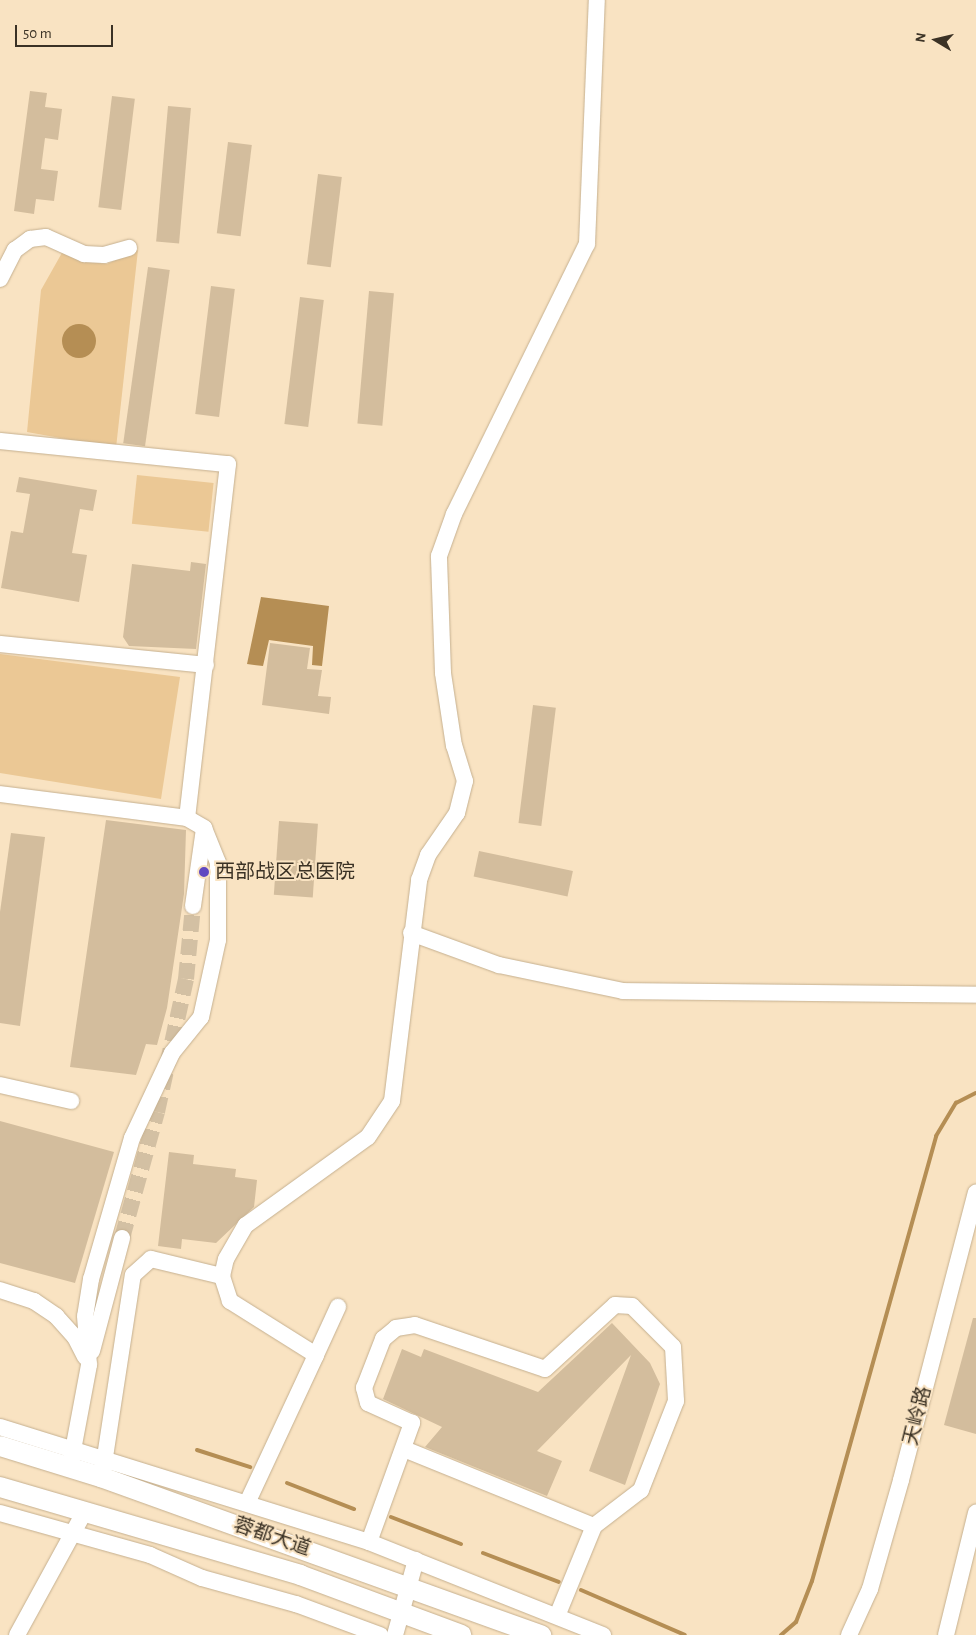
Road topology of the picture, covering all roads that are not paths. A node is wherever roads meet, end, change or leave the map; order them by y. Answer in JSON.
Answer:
{"nodes":[{"id":1,"x":597,"y":0,"type":"edge"},
{"id":2,"x":129,"y":248,"type":"dead end"},
{"id":3,"x":0,"y":279,"type":"edge"},
{"id":4,"x":0,"y":441,"type":"edge"},
{"id":5,"x":0,"y":644,"type":"edge"},
{"id":6,"x":206,"y":664,"type":"junction"},
{"id":7,"x":0,"y":794,"type":"edge"},
{"id":8,"x":187,"y":818,"type":"junction"},
{"id":9,"x":204,"y":828,"type":"junction"},
{"id":10,"x":193,"y":906,"type":"tunnel mouth"},
{"id":11,"x":411,"y":932,"type":"junction"},
{"id":12,"x":976,"y":995,"type":"edge"},
{"id":13,"x":0,"y":1085,"type":"edge"},
{"id":14,"x":71,"y":1101,"type":"dead end"},
{"id":15,"x":976,"y":1193,"type":"edge"},
{"id":16,"x":122,"y":1238,"type":"tunnel mouth"},
{"id":17,"x":222,"y":1276,"type":"junction"},
{"id":18,"x":0,"y":1290,"type":"edge"},
{"id":19,"x":338,"y":1307,"type":"dead end"},
{"id":20,"x":316,"y":1355,"type":"junction"},
{"id":21,"x":88,"y":1365,"type":"junction"},
{"id":22,"x":0,"y":1427,"type":"edge"},
{"id":23,"x":0,"y":1446,"type":"edge"},
{"id":24,"x":404,"y":1449,"type":"junction"},
{"id":25,"x":72,"y":1458,"type":"junction"},
{"id":26,"x":103,"y":1468,"type":"junction"},
{"id":27,"x":0,"y":1487,"type":"edge"},
{"id":28,"x":248,"y":1501,"type":"junction"},
{"id":29,"x":85,"y":1511,"type":"junction"},
{"id":30,"x":0,"y":1513,"type":"edge"},
{"id":31,"x":976,"y":1513,"type":"edge"},
{"id":32,"x":594,"y":1526,"type":"junction"},
{"id":33,"x":73,"y":1533,"type":"junction"},
{"id":34,"x":368,"y":1542,"type":"junction"},
{"id":35,"x":416,"y":1560,"type":"junction"},
{"id":36,"x":408,"y":1584,"type":"junction"},
{"id":37,"x":400,"y":1612,"type":"junction"},
{"id":38,"x":557,"y":1616,"type":"junction"},
{"id":39,"x":17,"y":1635,"type":"edge"},
{"id":40,"x":380,"y":1635,"type":"edge"},
{"id":41,"x":395,"y":1635,"type":"edge"},
{"id":42,"x":461,"y":1635,"type":"edge"},
{"id":43,"x":540,"y":1635,"type":"edge"},
{"id":44,"x":603,"y":1635,"type":"edge"},
{"id":45,"x":849,"y":1635,"type":"edge"},
{"id":46,"x":946,"y":1635,"type":"edge"}],
"edges":[{"from":1,"to":11,"type":"street"},
{"from":2,"to":3,"type":"street"},
{"from":4,"to":6,"type":"street"},
{"from":5,"to":6,"type":"street"},
{"from":6,"to":8,"type":"street"},
{"from":7,"to":8,"type":"street"},
{"from":8,"to":9,"type":"street"},
{"from":9,"to":10,"type":"street"},
{"from":9,"to":21,"type":"street"},
{"from":11,"to":12,"type":"street"},
{"from":11,"to":17,"type":"street"},
{"from":13,"to":14,"type":"street"},
{"from":15,"to":45,"type":"street","name":"天岭路"},
{"from":16,"to":21,"type":"street"},
{"from":17,"to":20,"type":"street"},
{"from":17,"to":26,"type":"street"},
{"from":18,"to":21,"type":"street"},
{"from":19,"to":20,"type":"street"},
{"from":20,"to":28,"type":"street"},
{"from":21,"to":25,"type":"street"},
{"from":22,"to":25,"type":"street"},
{"from":23,"to":25,"type":"main road","name":"蓉都大道"},
{"from":24,"to":32,"type":"street"},
{"from":24,"to":32,"type":"street"},
{"from":24,"to":34,"type":"street"},
{"from":25,"to":26,"type":"main road","name":"蓉都大道"},
{"from":26,"to":28,"type":"street"},
{"from":26,"to":36,"type":"main road","name":"蓉都大道"},
{"from":27,"to":29,"type":"main road","name":"蓉都大道"},
{"from":28,"to":34,"type":"street"},
{"from":29,"to":33,"type":"street"},
{"from":29,"to":37,"type":"main road","name":"蓉都大道"},
{"from":30,"to":33,"type":"street"},
{"from":31,"to":46,"type":"street"},
{"from":32,"to":38,"type":"street"},
{"from":33,"to":39,"type":"street"},
{"from":33,"to":40,"type":"street"},
{"from":34,"to":35,"type":"street"},
{"from":35,"to":36,"type":"street"},
{"from":35,"to":38,"type":"street"},
{"from":36,"to":37,"type":"street"},
{"from":36,"to":43,"type":"main road","name":"蓉都大道"},
{"from":37,"to":41,"type":"street"},
{"from":37,"to":42,"type":"main road","name":"蓉都大道"},
{"from":38,"to":44,"type":"street"}]}
